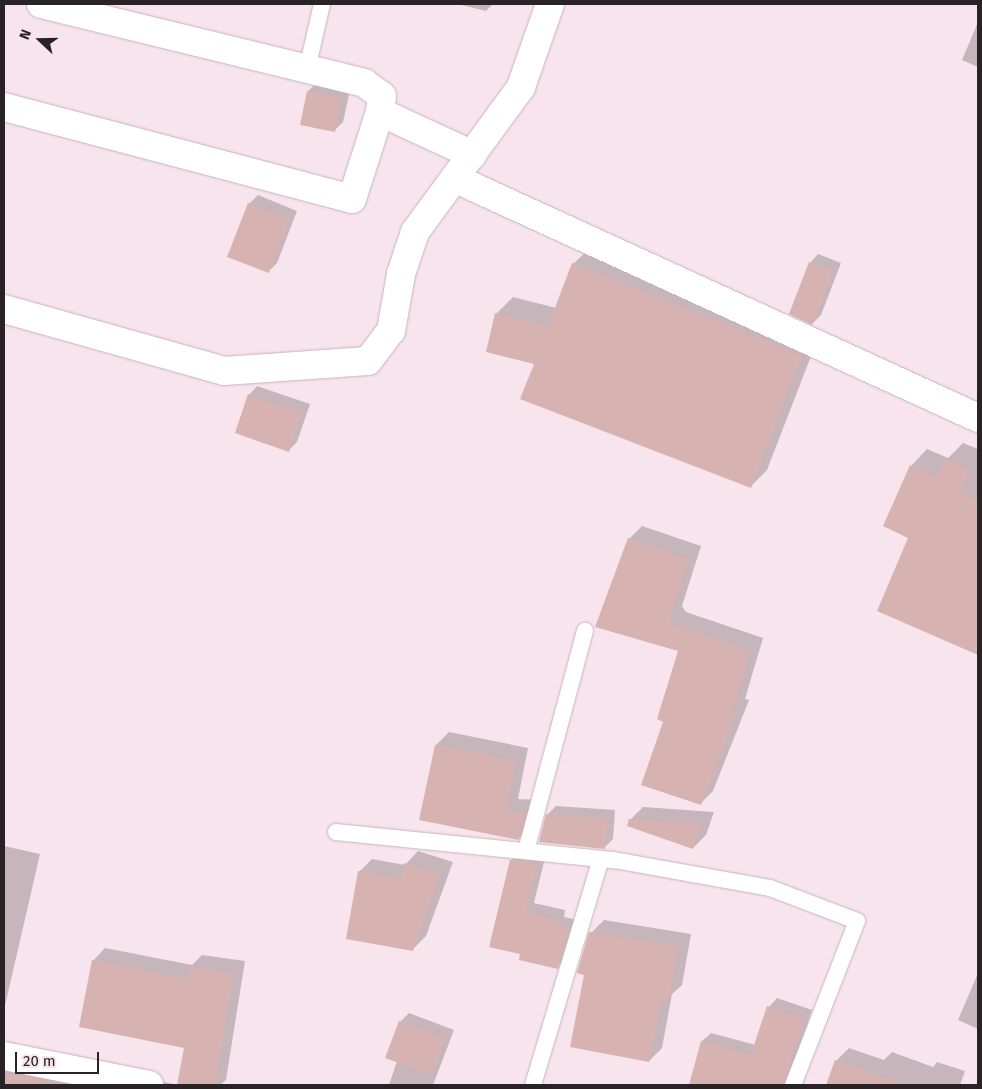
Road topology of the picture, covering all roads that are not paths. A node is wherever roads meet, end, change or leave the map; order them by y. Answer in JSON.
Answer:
{"nodes":[{"id":1,"x":41,"y":4,"type":"edge"},
{"id":2,"x":322,"y":4,"type":"edge"},
{"id":3,"x":550,"y":4,"type":"edge"},
{"id":4,"x":307,"y":69,"type":"junction"},
{"id":5,"x":4,"y":107,"type":"edge"},
{"id":6,"x":380,"y":112,"type":"junction"},
{"id":7,"x":473,"y":155,"type":"junction"},
{"id":8,"x":456,"y":179,"type":"junction"},
{"id":9,"x":4,"y":309,"type":"edge"},
{"id":10,"x":978,"y":418,"type":"edge"},
{"id":11,"x":585,"y":631,"type":"dead end"},
{"id":12,"x":336,"y":832,"type":"dead end"},
{"id":13,"x":526,"y":851,"type":"junction"},
{"id":14,"x":601,"y":859,"type":"junction"},
{"id":15,"x":4,"y":1056,"type":"edge"},
{"id":16,"x":149,"y":1085,"type":"edge"},
{"id":17,"x":533,"y":1085,"type":"edge"},
{"id":18,"x":793,"y":1085,"type":"edge"}],
"edges":[{"from":1,"to":4,"type":"street"},
{"from":2,"to":4,"type":"lane"},
{"from":3,"to":7,"type":"street"},
{"from":4,"to":6,"type":"street"},
{"from":5,"to":6,"type":"street"},
{"from":6,"to":7,"type":"street"},
{"from":7,"to":8,"type":"street"},
{"from":8,"to":9,"type":"street"},
{"from":8,"to":10,"type":"street"},
{"from":11,"to":13,"type":"lane"},
{"from":12,"to":13,"type":"lane"},
{"from":13,"to":14,"type":"lane"},
{"from":14,"to":17,"type":"lane"},
{"from":14,"to":18,"type":"lane"},
{"from":15,"to":16,"type":"street"}]}
